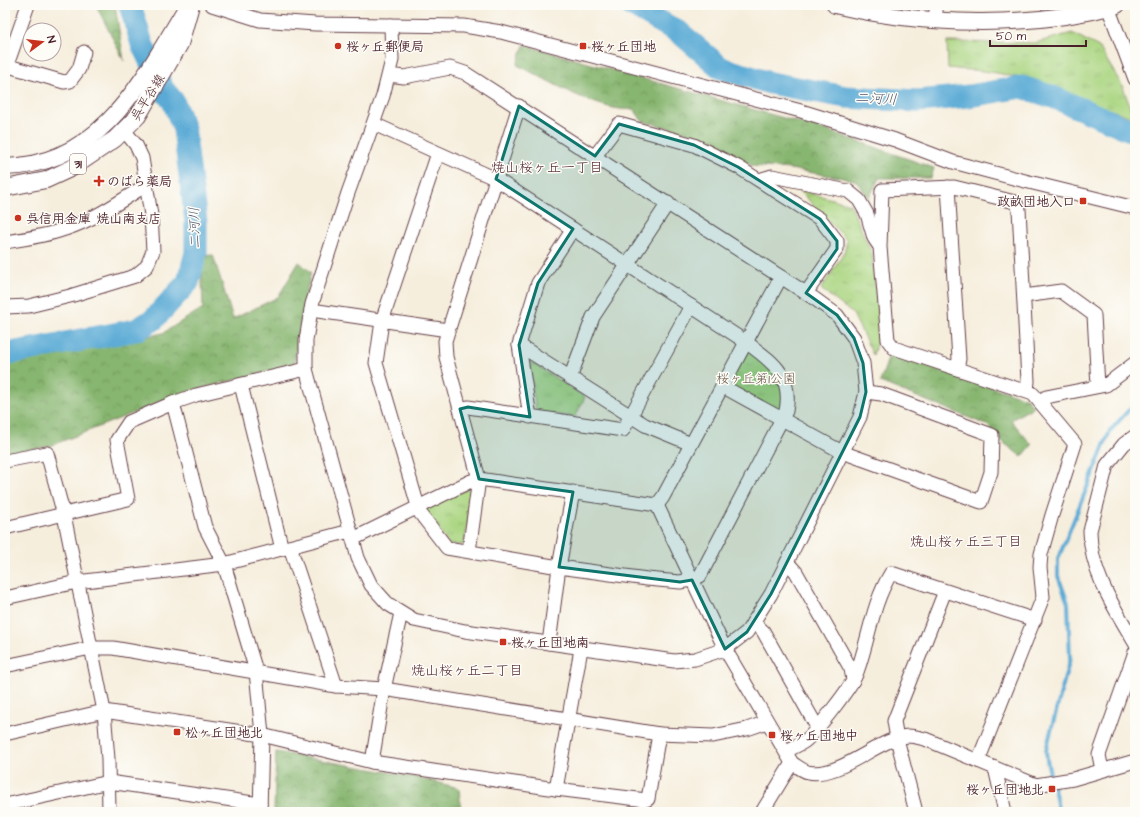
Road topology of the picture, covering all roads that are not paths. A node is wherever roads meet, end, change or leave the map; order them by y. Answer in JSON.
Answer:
{"nodes":[{"id":1,"x":28,"y":5,"type":"edge"},
{"id":2,"x":187,"y":5,"type":"edge"},
{"id":3,"x":191,"y":5,"type":"edge"},
{"id":4,"x":212,"y":5,"type":"edge"},
{"id":5,"x":835,"y":5,"type":"edge"},
{"id":6,"x":1112,"y":6,"type":"edge"},
{"id":7,"x":1082,"y":8,"type":"edge"},
{"id":8,"x":936,"y":13,"type":"edge"},
{"id":9,"x":391,"y":25,"type":"junction"},
{"id":10,"x":84,"y":52,"type":"dead end"},
{"id":11,"x":6,"y":65,"type":"edge"},
{"id":12,"x":388,"y":75,"type":"junction"},
{"id":13,"x":1135,"y":79,"type":"edge"},
{"id":14,"x":519,"y":106,"type":"junction"},
{"id":15,"x":374,"y":124,"type":"junction"},
{"id":16,"x":124,"y":130,"type":"junction"},
{"id":17,"x":438,"y":153,"type":"junction"},
{"id":18,"x":594,"y":156,"type":"junction"},
{"id":19,"x":5,"y":167,"type":"edge"},
{"id":20,"x":496,"y":179,"type":"junction"},
{"id":21,"x":759,"y":180,"type":"junction"},
{"id":22,"x":146,"y":185,"type":"junction"},
{"id":23,"x":948,"y":187,"type":"junction"},
{"id":24,"x":5,"y":188,"type":"edge"},
{"id":25,"x":668,"y":203,"type":"junction"},
{"id":26,"x":1135,"y":208,"type":"edge"},
{"id":27,"x":572,"y":229,"type":"junction"},
{"id":28,"x":5,"y":242,"type":"edge"},
{"id":29,"x":880,"y":247,"type":"junction"},
{"id":30,"x":628,"y":265,"type":"junction"},
{"id":31,"x":781,"y":277,"type":"junction"},
{"id":32,"x":806,"y":293,"type":"junction"},
{"id":33,"x":1024,"y":296,"type":"junction"},
{"id":34,"x":691,"y":306,"type":"junction"},
{"id":35,"x":5,"y":307,"type":"edge"},
{"id":36,"x":311,"y":310,"type":"junction"},
{"id":37,"x":382,"y":321,"type":"junction"},
{"id":38,"x":448,"y":330,"type":"junction"},
{"id":39,"x":746,"y":342,"type":"junction"},
{"id":40,"x":519,"y":345,"type":"junction"},
{"id":41,"x":1135,"y":362,"type":"edge"},
{"id":42,"x":306,"y":369,"type":"junction"},
{"id":43,"x":957,"y":369,"type":"junction"},
{"id":44,"x":570,"y":378,"type":"junction"},
{"id":45,"x":241,"y":384,"type":"junction"},
{"id":46,"x":722,"y":386,"type":"junction"},
{"id":47,"x":1098,"y":386,"type":"junction"},
{"id":48,"x":866,"y":392,"type":"junction"},
{"id":49,"x":1027,"y":392,"type":"junction"},
{"id":50,"x":173,"y":403,"type":"junction"},
{"id":51,"x":1041,"y":403,"type":"junction"},
{"id":52,"x":460,"y":409,"type":"junction"},
{"id":53,"x":530,"y":417,"type":"junction"},
{"id":54,"x":632,"y":417,"type":"junction"},
{"id":55,"x":782,"y":419,"type":"junction"},
{"id":56,"x":1135,"y":436,"type":"edge"},
{"id":57,"x":691,"y":444,"type":"junction"},
{"id":58,"x":842,"y":452,"type":"junction"},
{"id":59,"x":5,"y":461,"type":"edge"},
{"id":60,"x":479,"y":479,"type":"junction"},
{"id":61,"x":573,"y":492,"type":"junction"},
{"id":62,"x":657,"y":505,"type":"junction"},
{"id":63,"x":418,"y":507,"type":"junction"},
{"id":64,"x":64,"y":515,"type":"junction"},
{"id":65,"x":5,"y":528,"type":"edge"},
{"id":66,"x":351,"y":535,"type":"junction"},
{"id":67,"x":286,"y":548,"type":"junction"},
{"id":68,"x":469,"y":551,"type":"junction"},
{"id":69,"x":787,"y":562,"type":"junction"},
{"id":70,"x":224,"y":564,"type":"junction"},
{"id":71,"x":559,"y":567,"type":"junction"},
{"id":72,"x":692,"y":580,"type":"junction"},
{"id":73,"x":77,"y":582,"type":"junction"},
{"id":74,"x":946,"y":591,"type":"junction"},
{"id":75,"x":5,"y":598,"type":"edge"},
{"id":76,"x":401,"y":613,"type":"junction"},
{"id":77,"x":1035,"y":620,"type":"junction"},
{"id":78,"x":753,"y":622,"type":"junction"},
{"id":79,"x":549,"y":643,"type":"junction"},
{"id":80,"x":1135,"y":643,"type":"edge"},
{"id":81,"x":91,"y":648,"type":"junction"},
{"id":82,"x":581,"y":649,"type":"junction"},
{"id":83,"x":725,"y":649,"type":"junction"},
{"id":84,"x":1135,"y":652,"type":"edge"},
{"id":85,"x":5,"y":666,"type":"edge"},
{"id":86,"x":256,"y":671,"type":"junction"},
{"id":87,"x":853,"y":680,"type":"junction"},
{"id":88,"x":336,"y":686,"type":"junction"},
{"id":89,"x":384,"y":689,"type":"junction"},
{"id":90,"x":104,"y":711,"type":"junction"},
{"id":91,"x":567,"y":719,"type":"junction"},
{"id":92,"x":767,"y":722,"type":"junction"},
{"id":93,"x":817,"y":727,"type":"junction"},
{"id":94,"x":5,"y":734,"type":"edge"},
{"id":95,"x":659,"y":734,"type":"junction"},
{"id":96,"x":262,"y":735,"type":"junction"},
{"id":97,"x":897,"y":739,"type":"junction"},
{"id":98,"x":786,"y":751,"type":"junction"},
{"id":99,"x":978,"y":761,"type":"junction"},
{"id":100,"x":1135,"y":761,"type":"edge"},
{"id":101,"x":372,"y":762,"type":"junction"},
{"id":102,"x":792,"y":763,"type":"junction"},
{"id":103,"x":995,"y":768,"type":"junction"},
{"id":104,"x":1102,"y":770,"type":"junction"},
{"id":105,"x":109,"y":782,"type":"junction"},
{"id":106,"x":556,"y":789,"type":"junction"},
{"id":107,"x":5,"y":805,"type":"edge"},
{"id":108,"x":260,"y":808,"type":"edge"},
{"id":109,"x":109,"y":812,"type":"edge"},
{"id":110,"x":762,"y":812,"type":"edge"},
{"id":111,"x":916,"y":812,"type":"edge"},
{"id":112,"x":1005,"y":812,"type":"edge"}],
"edges":[{"from":1,"to":11,"type":"street"},
{"from":2,"to":19,"type":"main road","name":"呉平谷線","number":"31"},
{"from":3,"to":16,"type":"main road","name":"呉平谷線","number":"31"},
{"from":4,"to":9,"type":"street"},
{"from":5,"to":8,"type":"main road"},
{"from":6,"to":7,"type":"main road"},
{"from":6,"to":13,"type":"street"},
{"from":7,"to":8,"type":"main road"},
{"from":9,"to":12,"type":"street"},
{"from":9,"to":26,"type":"street"},
{"from":10,"to":11,"type":"street"},
{"from":12,"to":14,"type":"street"},
{"from":12,"to":15,"type":"street"},
{"from":14,"to":18,"type":"street"},
{"from":14,"to":20,"type":"street"},
{"from":15,"to":17,"type":"street"},
{"from":15,"to":36,"type":"street"},
{"from":16,"to":22,"type":"street"},
{"from":16,"to":24,"type":"main road","name":"呉平谷線","number":"31"},
{"from":17,"to":20,"type":"street"},
{"from":17,"to":37,"type":"street"},
{"from":18,"to":21,"type":"street"},
{"from":18,"to":25,"type":"street"},
{"from":20,"to":27,"type":"street"},
{"from":20,"to":38,"type":"street"},
{"from":21,"to":29,"type":"street"},
{"from":21,"to":32,"type":"street"},
{"from":22,"to":28,"type":"street"},
{"from":22,"to":35,"type":"street"},
{"from":23,"to":29,"type":"street"},
{"from":23,"to":33,"type":"street"},
{"from":23,"to":43,"type":"street"},
{"from":25,"to":30,"type":"street"},
{"from":25,"to":31,"type":"street"},
{"from":27,"to":30,"type":"street"},
{"from":27,"to":40,"type":"street"},
{"from":29,"to":43,"type":"street"},
{"from":30,"to":34,"type":"street"},
{"from":30,"to":44,"type":"street"},
{"from":31,"to":32,"type":"street"},
{"from":31,"to":39,"type":"street"},
{"from":32,"to":48,"type":"street"},
{"from":33,"to":47,"type":"street"},
{"from":33,"to":49,"type":"street"},
{"from":34,"to":39,"type":"street"},
{"from":34,"to":54,"type":"street"},
{"from":36,"to":37,"type":"street"},
{"from":36,"to":42,"type":"street"},
{"from":37,"to":38,"type":"street"},
{"from":37,"to":63,"type":"street"},
{"from":38,"to":52,"type":"street"},
{"from":39,"to":46,"type":"street"},
{"from":39,"to":55,"type":"street"},
{"from":40,"to":44,"type":"street"},
{"from":40,"to":53,"type":"street"},
{"from":41,"to":47,"type":"street"},
{"from":42,"to":45,"type":"street"},
{"from":42,"to":66,"type":"street"},
{"from":43,"to":49,"type":"street"},
{"from":44,"to":54,"type":"street"},
{"from":45,"to":50,"type":"street"},
{"from":45,"to":67,"type":"street"},
{"from":46,"to":55,"type":"street"},
{"from":46,"to":57,"type":"street"},
{"from":47,"to":51,"type":"street"},
{"from":48,"to":58,"type":"street"},
{"from":48,"to":58,"type":"street"},
{"from":49,"to":51,"type":"street"},
{"from":50,"to":64,"type":"street"},
{"from":50,"to":70,"type":"street"},
{"from":51,"to":77,"type":"street"},
{"from":52,"to":53,"type":"street"},
{"from":52,"to":60,"type":"street"},
{"from":53,"to":54,"type":"street"},
{"from":54,"to":57,"type":"street"},
{"from":55,"to":58,"type":"street"},
{"from":55,"to":72,"type":"street"},
{"from":56,"to":80,"type":"street"},
{"from":57,"to":62,"type":"street"},
{"from":58,"to":69,"type":"street"},
{"from":59,"to":64,"type":"street"},
{"from":60,"to":61,"type":"street"},
{"from":60,"to":63,"type":"street"},
{"from":60,"to":68,"type":"street"},
{"from":61,"to":62,"type":"street"},
{"from":61,"to":71,"type":"street"},
{"from":62,"to":72,"type":"street"},
{"from":63,"to":66,"type":"street"},
{"from":63,"to":68,"type":"street"},
{"from":64,"to":65,"type":"street"},
{"from":64,"to":73,"type":"street"},
{"from":66,"to":67,"type":"street"},
{"from":66,"to":76,"type":"street"},
{"from":67,"to":70,"type":"street"},
{"from":67,"to":88,"type":"street"},
{"from":68,"to":71,"type":"street"},
{"from":69,"to":78,"type":"street"},
{"from":69,"to":87,"type":"street"},
{"from":70,"to":73,"type":"street"},
{"from":70,"to":86,"type":"street"},
{"from":71,"to":72,"type":"street"},
{"from":71,"to":79,"type":"street"},
{"from":72,"to":83,"type":"street"},
{"from":73,"to":75,"type":"street"},
{"from":73,"to":81,"type":"street"},
{"from":74,"to":77,"type":"street"},
{"from":74,"to":87,"type":"street"},
{"from":74,"to":97,"type":"street"},
{"from":76,"to":79,"type":"street"},
{"from":76,"to":89,"type":"street"},
{"from":77,"to":99,"type":"street"},
{"from":78,"to":83,"type":"street"},
{"from":78,"to":93,"type":"street"},
{"from":79,"to":82,"type":"street"},
{"from":81,"to":85,"type":"street"},
{"from":81,"to":86,"type":"street"},
{"from":81,"to":90,"type":"street"},
{"from":82,"to":83,"type":"street"},
{"from":82,"to":91,"type":"street"},
{"from":83,"to":92,"type":"street"},
{"from":84,"to":104,"type":"street"},
{"from":86,"to":88,"type":"street"},
{"from":86,"to":96,"type":"street"},
{"from":87,"to":93,"type":"street"},
{"from":88,"to":89,"type":"street"},
{"from":89,"to":91,"type":"street"},
{"from":89,"to":101,"type":"street"},
{"from":90,"to":94,"type":"street"},
{"from":90,"to":96,"type":"street"},
{"from":90,"to":105,"type":"street"},
{"from":91,"to":95,"type":"street"},
{"from":91,"to":106,"type":"street"},
{"from":92,"to":95,"type":"street"},
{"from":92,"to":98,"type":"street"},
{"from":93,"to":98,"type":"street"},
{"from":95,"to":106,"type":"street"},
{"from":96,"to":101,"type":"street"},
{"from":96,"to":108,"type":"street"},
{"from":97,"to":99,"type":"street"},
{"from":97,"to":102,"type":"street"},
{"from":97,"to":111,"type":"street"},
{"from":98,"to":102,"type":"street"},
{"from":99,"to":103,"type":"street"},
{"from":100,"to":104,"type":"street"},
{"from":101,"to":106,"type":"street"},
{"from":102,"to":110,"type":"street"},
{"from":103,"to":104,"type":"street"},
{"from":103,"to":112,"type":"street"},
{"from":105,"to":107,"type":"street"},
{"from":105,"to":108,"type":"street"},
{"from":105,"to":109,"type":"street"}]}
